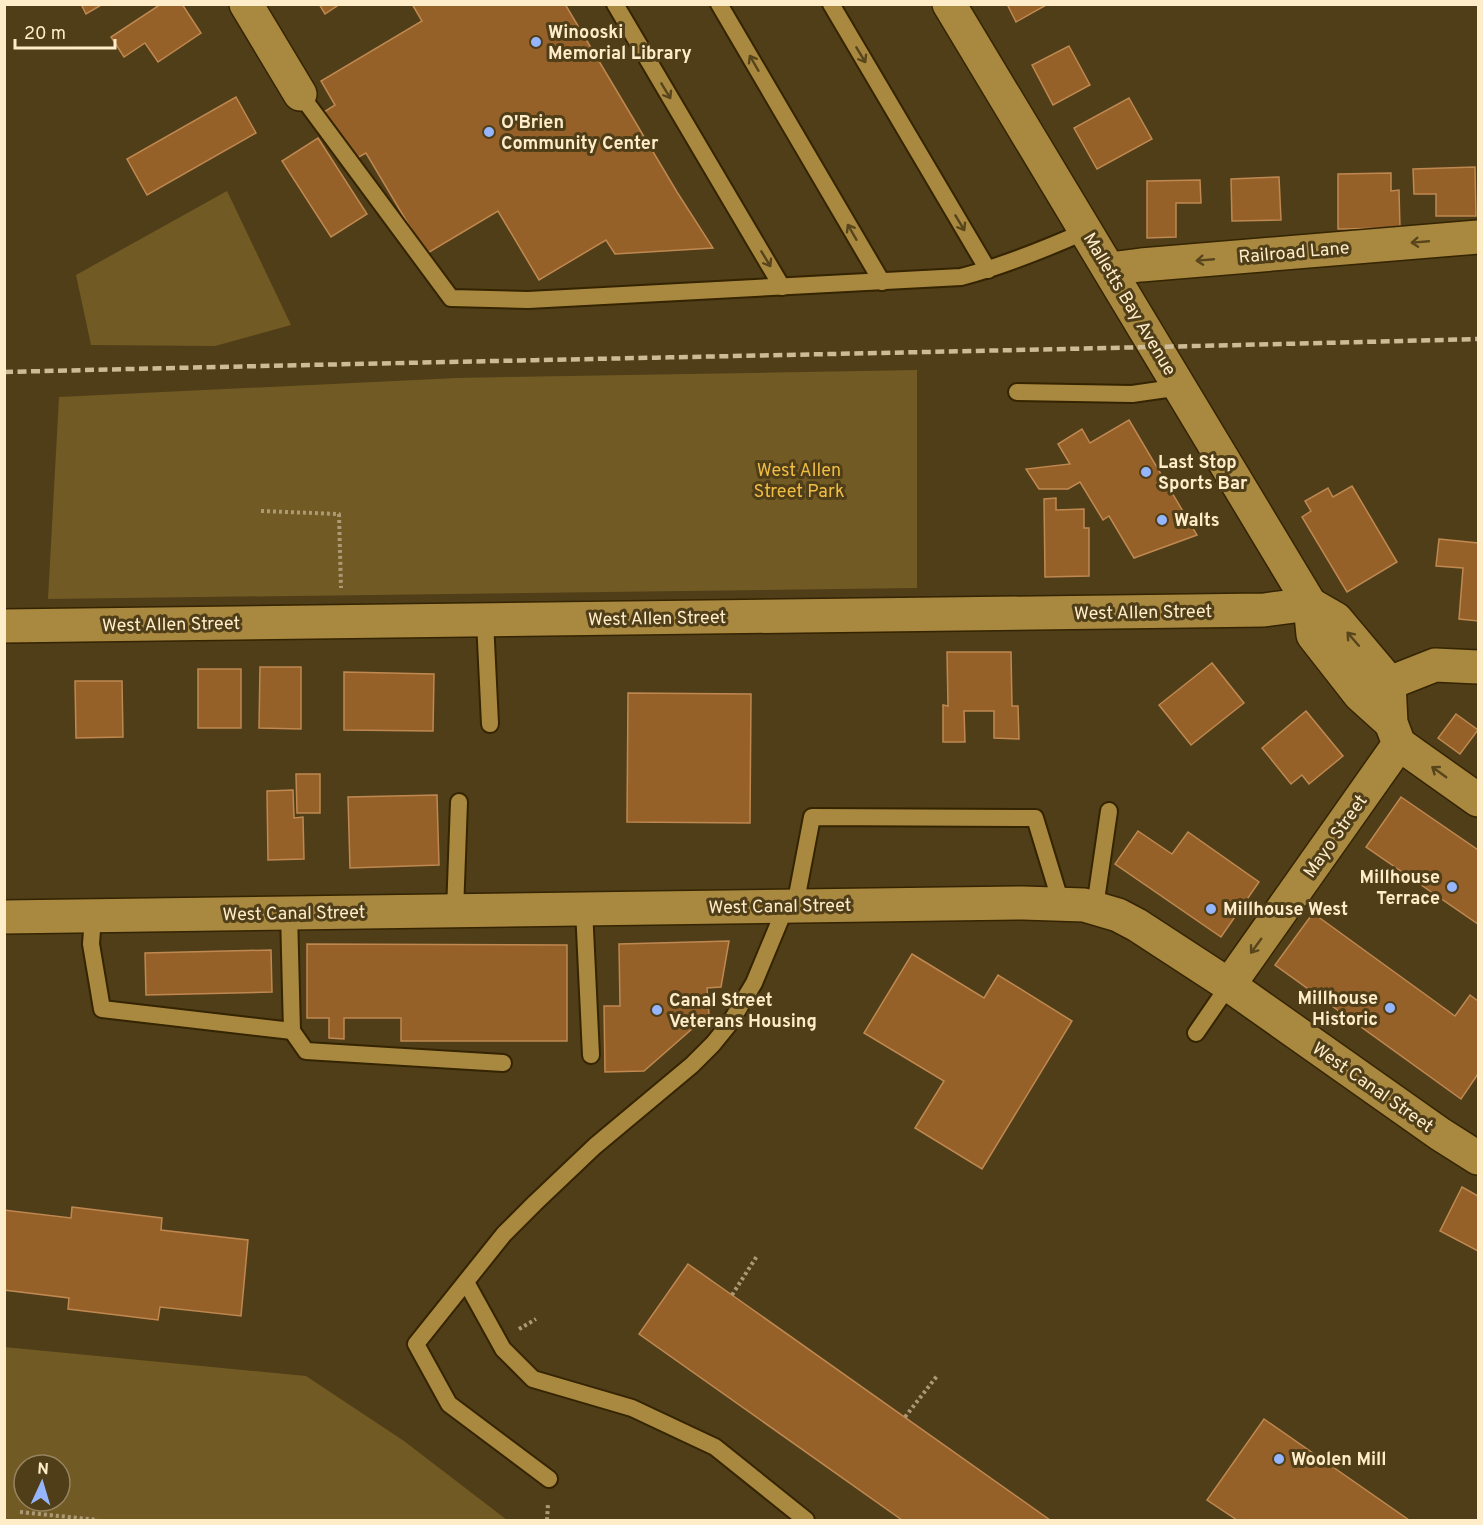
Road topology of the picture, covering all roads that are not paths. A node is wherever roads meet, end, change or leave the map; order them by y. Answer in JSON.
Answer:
{"nodes":[{"id":1,"x":246,"y":4,"type":"edge"},
{"id":2,"x":615,"y":4,"type":"edge"},
{"id":3,"x":719,"y":4,"type":"edge"},
{"id":4,"x":831,"y":4,"type":"edge"},
{"id":5,"x":949,"y":4,"type":"edge"},
{"id":6,"x":300,"y":94,"type":"joint"},
{"id":7,"x":1086,"y":231,"type":"junction"},
{"id":8,"x":1479,"y":237,"type":"edge"},
{"id":9,"x":1109,"y":269,"type":"junction"},
{"id":10,"x":988,"y":270,"type":"junction"},
{"id":11,"x":882,"y":282,"type":"junction"},
{"id":12,"x":782,"y":287,"type":"junction"},
{"id":13,"x":1181,"y":387,"type":"junction"},
{"id":14,"x":1017,"y":392,"type":"dead end"},
{"id":15,"x":1310,"y":604,"type":"junction"},
{"id":16,"x":485,"y":621,"type":"junction"},
{"id":17,"x":4,"y":626,"type":"edge"},
{"id":18,"x":1479,"y":667,"type":"edge"},
{"id":19,"x":1375,"y":688,"type":"junction"},
{"id":20,"x":490,"y":724,"type":"dead end"},
{"id":21,"x":1395,"y":734,"type":"junction"},
{"id":22,"x":1479,"y":800,"type":"edge"},
{"id":23,"x":459,"y":802,"type":"dead end"},
{"id":24,"x":1109,"y":811,"type":"dead end"},
{"id":25,"x":1061,"y":903,"type":"junction"},
{"id":26,"x":790,"y":906,"type":"junction"},
{"id":27,"x":1095,"y":907,"type":"junction"},
{"id":28,"x":584,"y":909,"type":"junction"},
{"id":29,"x":454,"y":911,"type":"junction"},
{"id":30,"x":289,"y":913,"type":"junction"},
{"id":31,"x":93,"y":916,"type":"junction"},
{"id":32,"x":4,"y":917,"type":"edge"},
{"id":33,"x":1229,"y":985,"type":"junction"},
{"id":34,"x":292,"y":1031,"type":"junction"},
{"id":35,"x":1196,"y":1033,"type":"dead end"},
{"id":36,"x":591,"y":1055,"type":"dead end"},
{"id":37,"x":503,"y":1063,"type":"dead end"},
{"id":38,"x":1478,"y":1156,"type":"edge"},
{"id":39,"x":466,"y":1282,"type":"junction"},
{"id":40,"x":549,"y":1479,"type":"dead end"},
{"id":41,"x":806,"y":1521,"type":"edge"}],
"edges":[{"from":1,"to":6,"type":"street"},
{"from":2,"to":12,"type":"lane","one_way":true},
{"from":11,"to":3,"type":"lane","one_way":true},
{"from":4,"to":10,"type":"lane","one_way":true},
{"from":5,"to":7,"type":"street","name":"Malletts Bay Avenue"},
{"from":6,"to":12,"type":"lane"},
{"from":7,"to":9,"type":"street","name":"Malletts Bay Avenue"},
{"from":7,"to":10,"type":"lane"},
{"from":8,"to":9,"type":"street","name":"Railroad Lane","one_way":true},
{"from":9,"to":13,"type":"street","name":"Malletts Bay Avenue"},
{"from":10,"to":11,"type":"lane"},
{"from":11,"to":12,"type":"lane"},
{"from":13,"to":14,"type":"lane"},
{"from":13,"to":15,"type":"street","name":"Malletts Bay Avenue"},
{"from":15,"to":16,"type":"street","name":"West Allen Street"},
{"from":15,"to":19,"type":"street","name":"Malletts Bay Avenue"},
{"from":16,"to":17,"type":"street","name":"West Allen Street"},
{"from":16,"to":20,"type":"lane"},
{"from":18,"to":19,"type":"street"},
{"from":19,"to":21,"type":"street","name":"Malletts Bay Avenue"},
{"from":22,"to":21,"type":"street","name":"Malletts Bay Avenue","one_way":true},
{"from":21,"to":33,"type":"street","name":"Mayo Street","one_way":true},
{"from":23,"to":29,"type":"lane"},
{"from":24,"to":27,"type":"lane"},
{"from":25,"to":26,"type":"street","name":"West Canal Street"},
{"from":25,"to":26,"type":"lane"},
{"from":25,"to":27,"type":"street","name":"West Canal Street"},
{"from":26,"to":28,"type":"street","name":"West Canal Street"},
{"from":26,"to":39,"type":"lane"},
{"from":27,"to":33,"type":"street","name":"West Canal Street"},
{"from":28,"to":29,"type":"street","name":"West Canal Street"},
{"from":28,"to":36,"type":"lane"},
{"from":29,"to":30,"type":"street","name":"West Canal Street"},
{"from":30,"to":31,"type":"street","name":"West Canal Street"},
{"from":30,"to":34,"type":"lane"},
{"from":31,"to":32,"type":"street","name":"West Canal Street"},
{"from":31,"to":34,"type":"lane"},
{"from":33,"to":35,"type":"lane"},
{"from":33,"to":38,"type":"street","name":"West Canal Street"},
{"from":34,"to":37,"type":"lane"},
{"from":39,"to":40,"type":"lane"},
{"from":39,"to":41,"type":"lane"}]}
